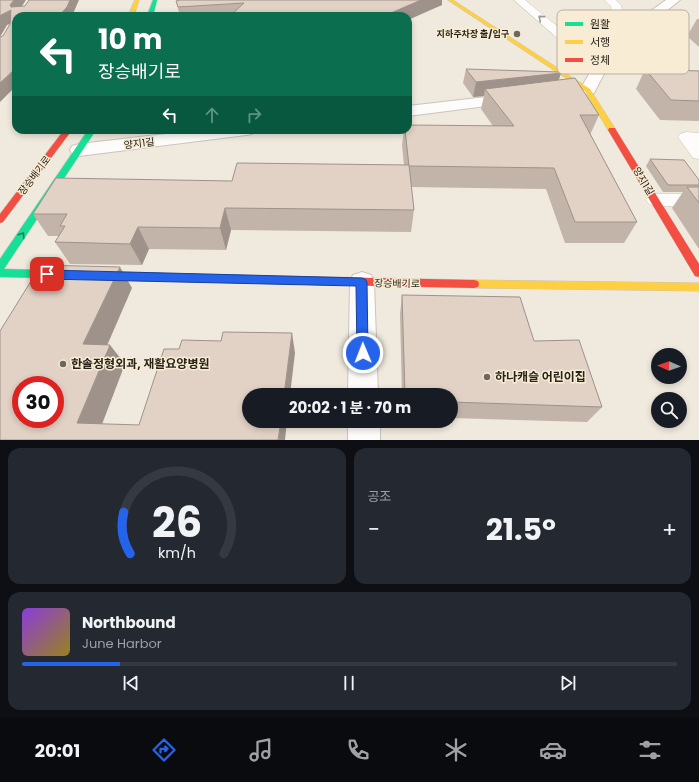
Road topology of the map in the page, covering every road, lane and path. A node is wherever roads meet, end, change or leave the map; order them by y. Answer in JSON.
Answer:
{"nodes":[{"id":1,"x":137,"y":0,"type":"edge"},
{"id":2,"x":155,"y":0,"type":"edge"},
{"id":3,"x":450,"y":0,"type":"edge"},
{"id":4,"x":518,"y":0,"type":"edge"},
{"id":5,"x":674,"y":0,"type":"edge"},
{"id":6,"x":661,"y":10,"type":"edge"},
{"id":7,"x":132,"y":12,"type":"edge"},
{"id":8,"x":151,"y":12,"type":"edge"},
{"id":9,"x":557,"y":32,"type":"edge"},
{"id":10,"x":557,"y":70,"type":"edge"},
{"id":11,"x":563,"y":74,"type":"edge"},
{"id":12,"x":596,"y":74,"type":"edge"},
{"id":13,"x":588,"y":90,"type":"junction"},
{"id":14,"x":549,"y":95,"type":"edge"},
{"id":15,"x":526,"y":97,"type":"edge"},
{"id":16,"x":412,"y":111,"type":"edge"},
{"id":17,"x":65,"y":134,"type":"edge"},
{"id":18,"x":89,"y":134,"type":"edge"},
{"id":19,"x":213,"y":134,"type":"edge"},
{"id":20,"x":699,"y":138,"type":"edge"},
{"id":21,"x":79,"y":150,"type":"junction"},
{"id":22,"x":699,"y":154,"type":"edge"},
{"id":23,"x":655,"y":200,"type":"junction"},
{"id":24,"x":699,"y":200,"type":"edge"},
{"id":25,"x":0,"y":220,"type":"edge"},
{"id":26,"x":0,"y":267,"type":"edge"},
{"id":27,"x":0,"y":273,"type":"edge"},
{"id":28,"x":699,"y":273,"type":"edge"},
{"id":29,"x":362,"y":282,"type":"junction"},
{"id":30,"x":699,"y":287,"type":"edge"},
{"id":31,"x":363,"y":388,"type":"edge"},
{"id":32,"x":364,"y":428,"type":"edge"},
{"id":33,"x":364,"y":440,"type":"edge"}],
"edges":[{"from":1,"to":7,"type":"street"},
{"from":2,"to":8,"type":"street"},
{"from":3,"to":10,"type":"street","name":"양지1길"},
{"from":9,"to":4,"type":"lane","one_way":true},
{"from":5,"to":6,"type":"street"},
{"from":11,"to":13,"type":"street","name":"양지1길"},
{"from":12,"to":13,"type":"street"},
{"from":13,"to":14,"type":"street"},
{"from":13,"to":23,"type":"street","name":"양지1길"},
{"from":15,"to":16,"type":"street"},
{"from":17,"to":25,"type":"street","name":"장승배기로"},
{"from":18,"to":21,"type":"street"},
{"from":19,"to":21,"type":"street","name":"양지1길"},
{"from":20,"to":22,"type":"lane"},
{"from":26,"to":21,"type":"street","one_way":true},
{"from":23,"to":24,"type":"lane"},
{"from":23,"to":28,"type":"street","name":"양지1길"},
{"from":27,"to":29,"type":"street","name":"장승배기로"},
{"from":29,"to":30,"type":"street","name":"장승배기로"},
{"from":29,"to":31,"type":"street"},
{"from":32,"to":33,"type":"street"}]}
